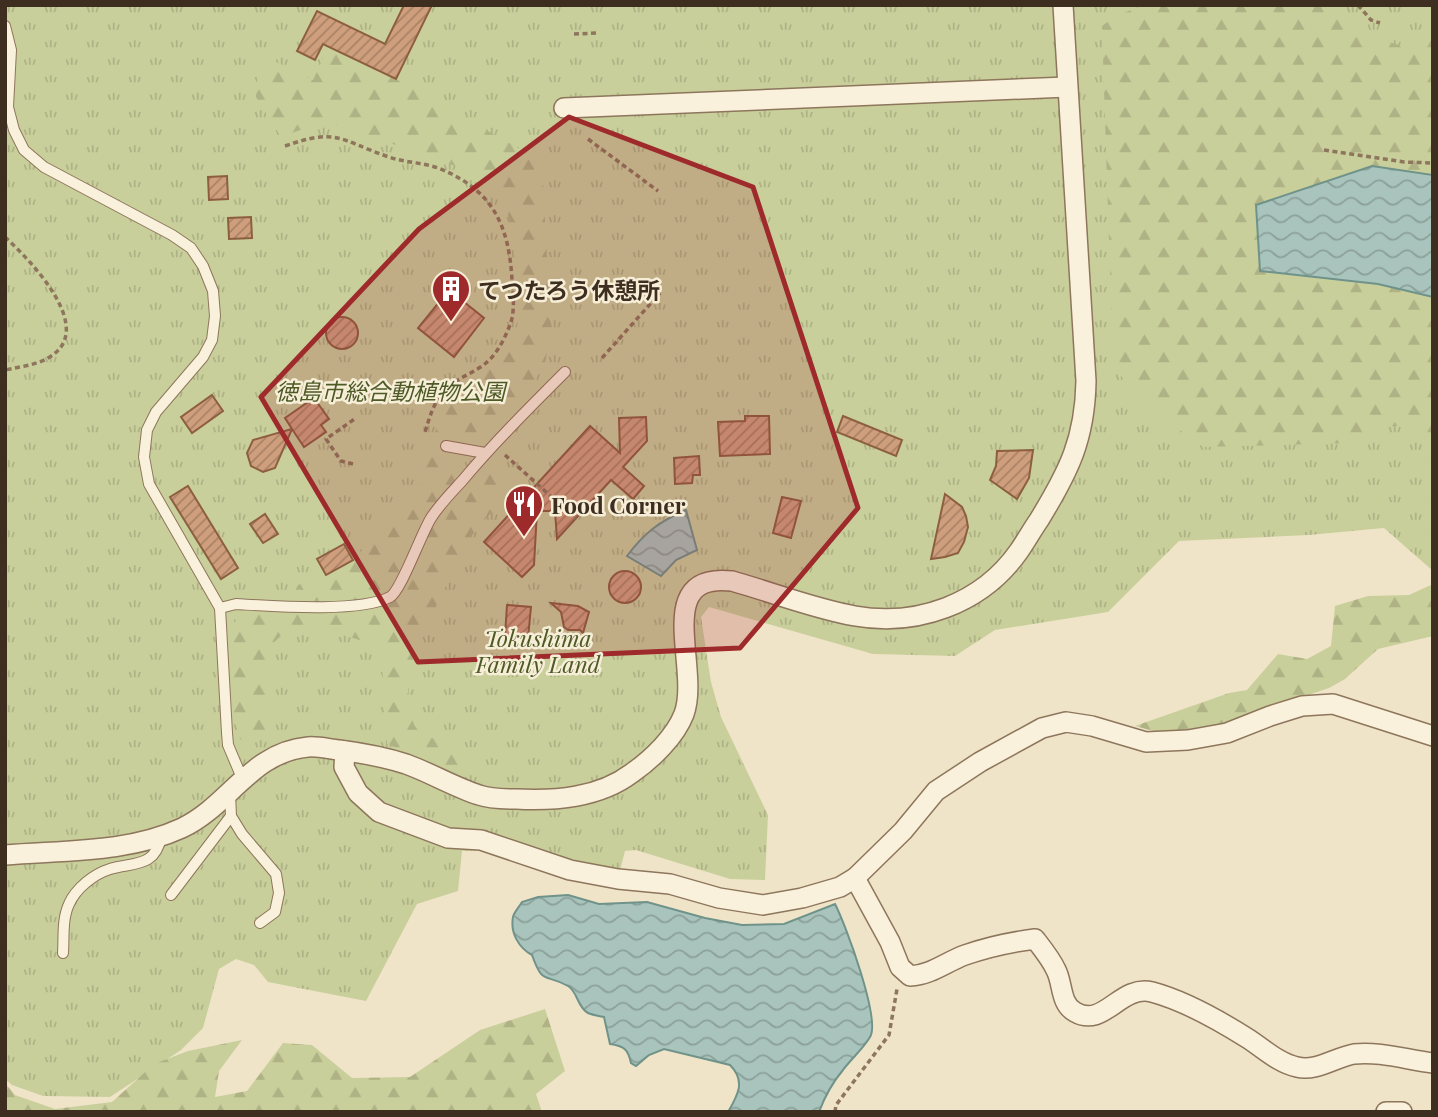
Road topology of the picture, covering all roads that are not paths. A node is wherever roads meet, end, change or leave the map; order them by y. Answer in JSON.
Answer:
{"nodes":[{"id":1,"x":1063,"y":5,"type":"edge"},
{"id":2,"x":5,"y":26,"type":"edge"},
{"id":3,"x":1067,"y":87,"type":"junction"},
{"id":4,"x":564,"y":108,"type":"dead end"},
{"id":5,"x":565,"y":372,"type":"dead end"},
{"id":6,"x":446,"y":446,"type":"dead end"},
{"id":7,"x":489,"y":449,"type":"junction"},
{"id":8,"x":220,"y":608,"type":"junction"},
{"id":9,"x":1433,"y":736,"type":"edge"},
{"id":10,"x":345,"y":751,"type":"junction"},
{"id":11,"x":236,"y":786,"type":"junction"},
{"id":12,"x":232,"y":816,"type":"junction"},
{"id":13,"x":161,"y":837,"type":"junction"},
{"id":14,"x":5,"y":855,"type":"edge"},
{"id":15,"x":855,"y":878,"type":"junction"},
{"id":16,"x":171,"y":895,"type":"dead end"},
{"id":17,"x":260,"y":923,"type":"dead end"},
{"id":18,"x":63,"y":953,"type":"dead end"},
{"id":19,"x":1433,"y":1063,"type":"edge"},
{"id":20,"x":1386,"y":1112,"type":"edge"},
{"id":21,"x":1402,"y":1112,"type":"edge"}],
"edges":[{"from":1,"to":3,"type":"street"},
{"from":2,"to":8,"type":"lane"},
{"from":3,"to":4,"type":"street"},
{"from":3,"to":10,"type":"street"},
{"from":5,"to":7,"type":"lane"},
{"from":6,"to":7,"type":"lane"},
{"from":7,"to":8,"type":"lane"},
{"from":8,"to":11,"type":"lane"},
{"from":9,"to":15,"type":"street"},
{"from":10,"to":11,"type":"street"},
{"from":10,"to":15,"type":"street"},
{"from":11,"to":12,"type":"lane"},
{"from":11,"to":13,"type":"street"},
{"from":12,"to":16,"type":"lane"},
{"from":12,"to":17,"type":"lane"},
{"from":13,"to":14,"type":"street"},
{"from":13,"to":18,"type":"lane"},
{"from":15,"to":19,"type":"street"},
{"from":20,"to":21,"type":"street"}]}
